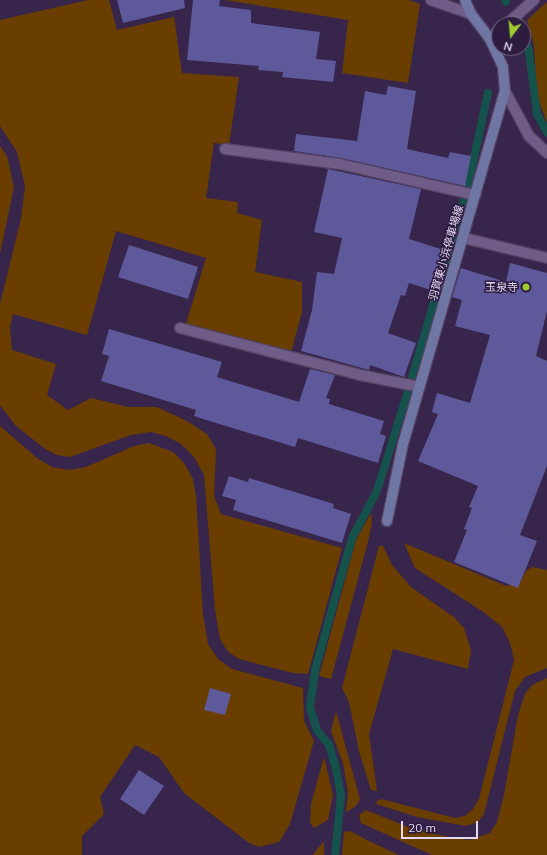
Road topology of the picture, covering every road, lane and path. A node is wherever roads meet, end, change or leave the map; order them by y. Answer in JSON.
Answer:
{"nodes":[{"id":1,"x":431,"y":0,"type":"edge"},
{"id":2,"x":465,"y":0,"type":"edge"},
{"id":3,"x":534,"y":0,"type":"edge"},
{"id":4,"x":471,"y":14,"type":"junction"},
{"id":5,"x":516,"y":16,"type":"edge"},
{"id":6,"x":490,"y":39,"type":"joint"},
{"id":7,"x":505,"y":91,"type":"junction"},
{"id":8,"x":225,"y":149,"type":"dead end"},
{"id":9,"x":547,"y":153,"type":"edge"},
{"id":10,"x":475,"y":195,"type":"junction"},
{"id":11,"x":464,"y":238,"type":"junction"},
{"id":12,"x":547,"y":258,"type":"edge"},
{"id":13,"x":180,"y":328,"type":"dead end"},
{"id":14,"x":420,"y":387,"type":"junction"},
{"id":15,"x":387,"y":521,"type":"dead end"}],
"edges":[{"from":1,"to":4,"type":"street"},
{"from":2,"to":4,"type":"main road","name":"羽賀東小浜停車場線"},
{"from":3,"to":5,"type":"street"},
{"from":4,"to":6,"type":"main road","name":"羽賀東小浜停車場線"},
{"from":6,"to":7,"type":"main road","name":"羽賀東小浜停車場線"},
{"from":7,"to":9,"type":"street"},
{"from":7,"to":10,"type":"main road","name":"羽賀東小浜停車場線"},
{"from":8,"to":10,"type":"street"},
{"from":10,"to":11,"type":"main road","name":"羽賀東小浜停車場線"},
{"from":11,"to":12,"type":"street"},
{"from":11,"to":14,"type":"main road","name":"羽賀東小浜停車場線"},
{"from":13,"to":14,"type":"street"},
{"from":14,"to":15,"type":"main road","name":"羽賀東小浜停車場線"}]}
